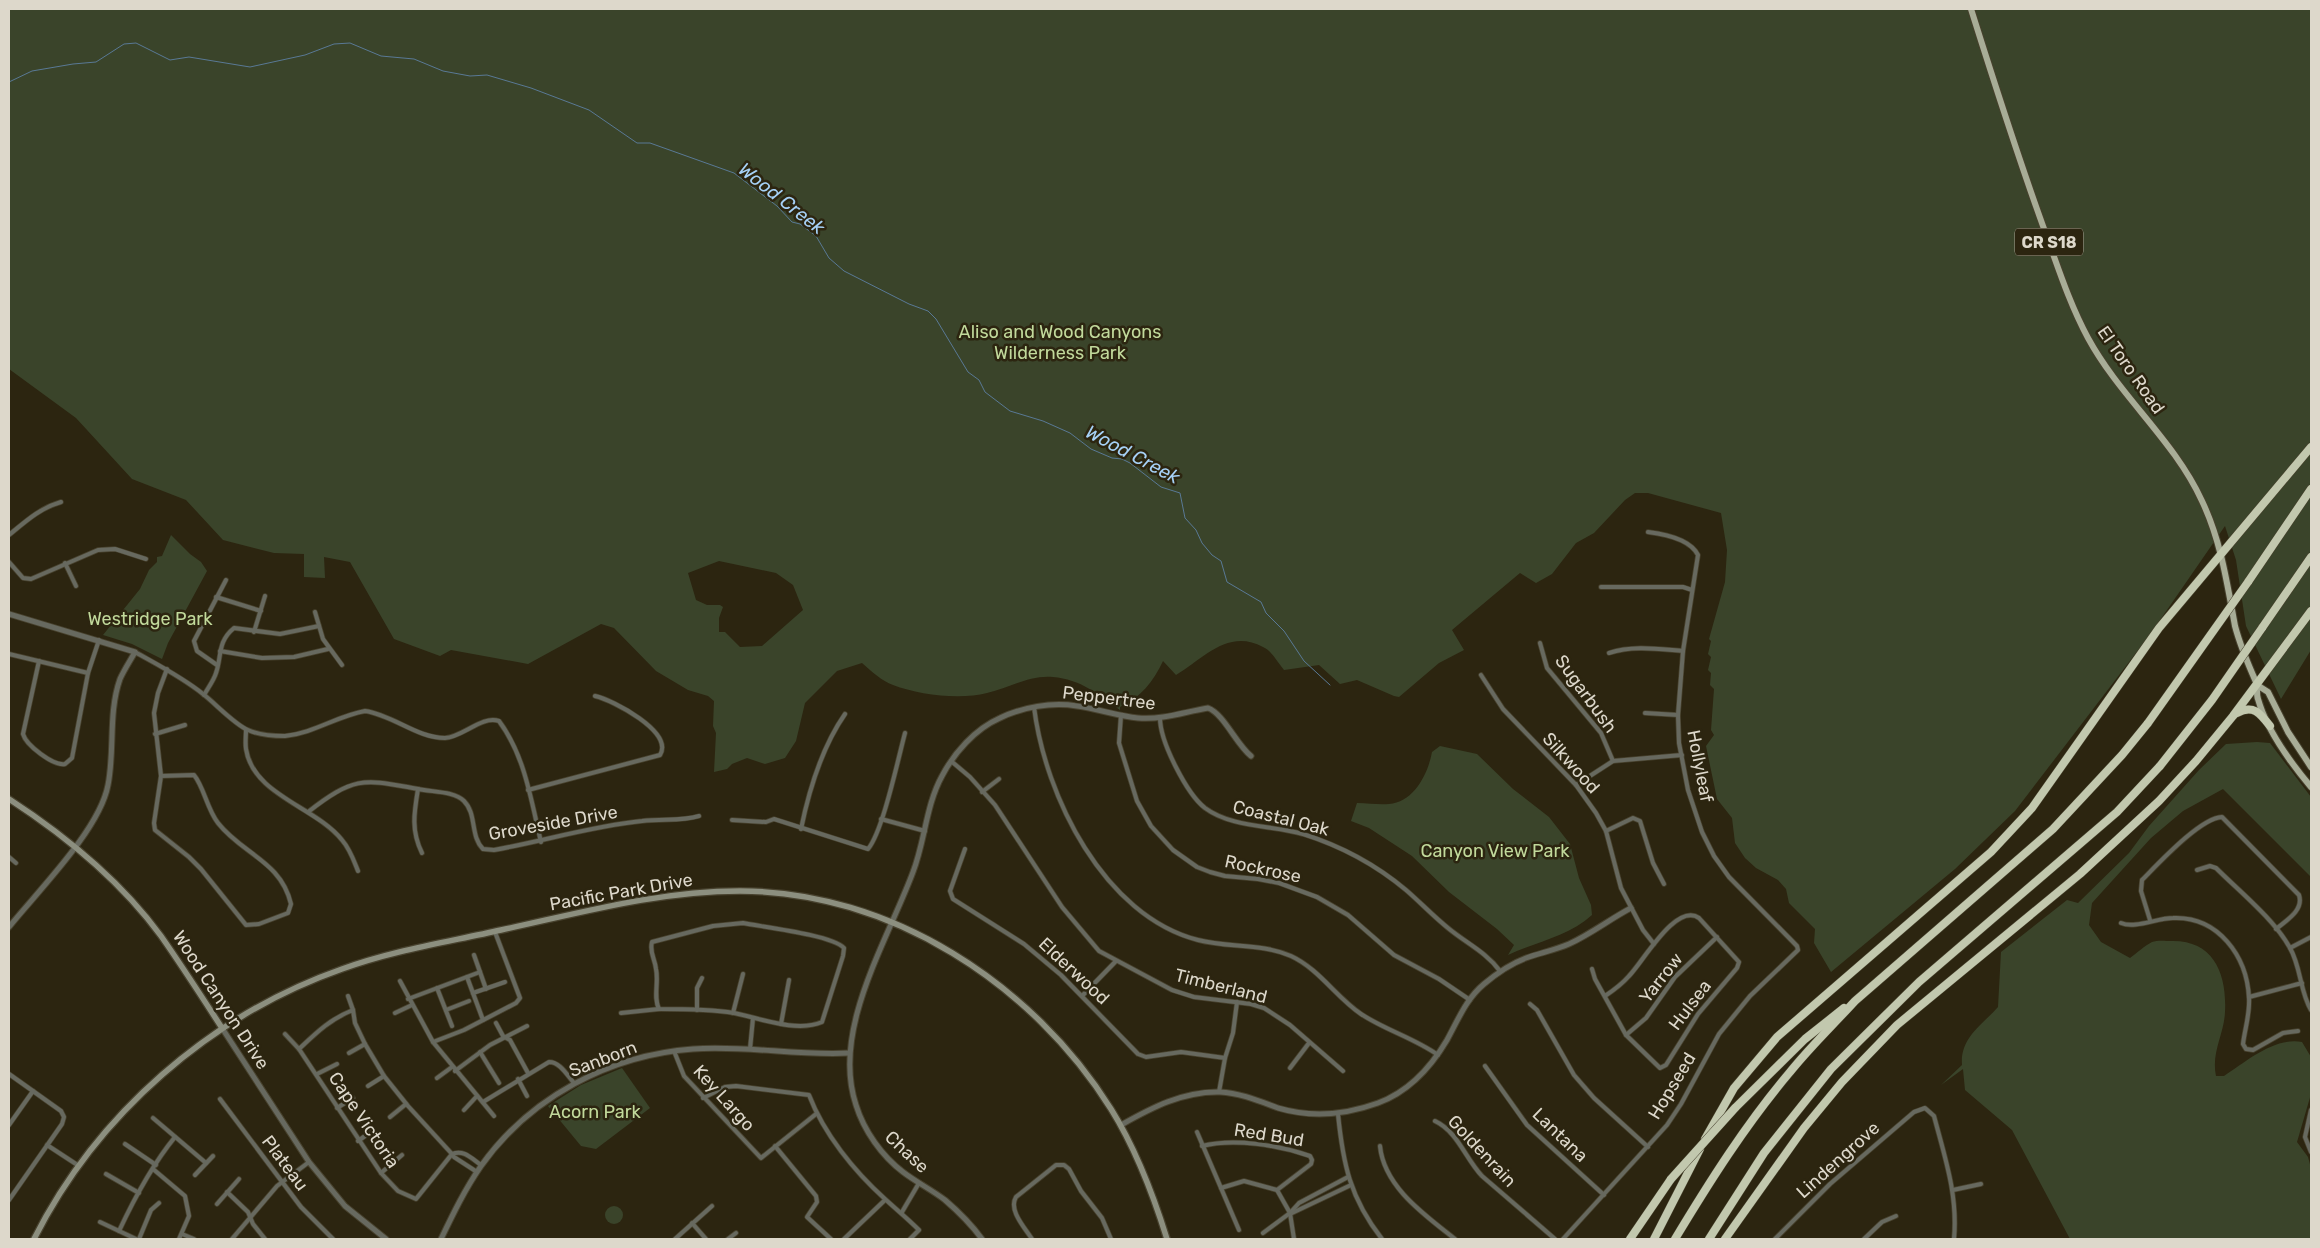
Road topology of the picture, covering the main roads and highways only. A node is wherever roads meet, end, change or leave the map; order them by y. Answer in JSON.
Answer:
{"nodes":[{"id":1,"x":1971,"y":9,"type":"edge"},
{"id":2,"x":2311,"y":447,"type":"edge"},
{"id":3,"x":2311,"y":489,"type":"edge"},
{"id":4,"x":2220,"y":553,"type":"junction"},
{"id":5,"x":2311,"y":557,"type":"edge"},
{"id":6,"x":2311,"y":611,"type":"edge"},
{"id":7,"x":2257,"y":685,"type":"junction"},
{"id":8,"x":2233,"y":716,"type":"junction"},
{"id":9,"x":2270,"y":726,"type":"junction"},
{"id":10,"x":2311,"y":767,"type":"edge"},
{"id":11,"x":2311,"y":787,"type":"edge"},
{"id":12,"x":9,"y":799,"type":"edge"},
{"id":13,"x":1855,"y":1001,"type":"junction"},
{"id":14,"x":222,"y":1028,"type":"junction"},
{"id":15,"x":34,"y":1239,"type":"edge"},
{"id":16,"x":1167,"y":1239,"type":"edge"},
{"id":17,"x":1630,"y":1239,"type":"edge"},
{"id":18,"x":1654,"y":1239,"type":"edge"},
{"id":19,"x":1675,"y":1239,"type":"edge"},
{"id":20,"x":1709,"y":1239,"type":"edge"},
{"id":21,"x":1725,"y":1239,"type":"edge"}],
"edges":[{"from":1,"to":4,"type":"main road","name":"El Toro Road","number":"CR S18"},
{"from":2,"to":4,"type":"highway"},
{"from":3,"to":13,"type":"highway","bridge":true},
{"from":4,"to":7,"type":"main road","name":"El Toro Road","number":"CR S18"},
{"from":4,"to":18,"type":"highway"},
{"from":5,"to":20,"type":"highway","bridge":true},
{"from":6,"to":7,"type":"highway"},
{"from":7,"to":8,"type":"highway"},
{"from":7,"to":9,"type":"main road","name":"El Toro Road","number":"CR S18"},
{"from":7,"to":10,"type":"main road","name":"El Toro Road","number":"CR S18"},
{"from":8,"to":9,"type":"highway"},
{"from":8,"to":21,"type":"highway"},
{"from":9,"to":11,"type":"main road","name":"El Toro Road","number":"CR S18"},
{"from":12,"to":14,"type":"main road","name":"Wood Canyon Drive"},
{"from":13,"to":17,"type":"highway","bridge":true},
{"from":13,"to":19,"type":"highway"},
{"from":14,"to":15,"type":"main road","name":"Pacific Park Drive"},
{"from":14,"to":16,"type":"main road","name":"Pacific Park Drive"}]}
